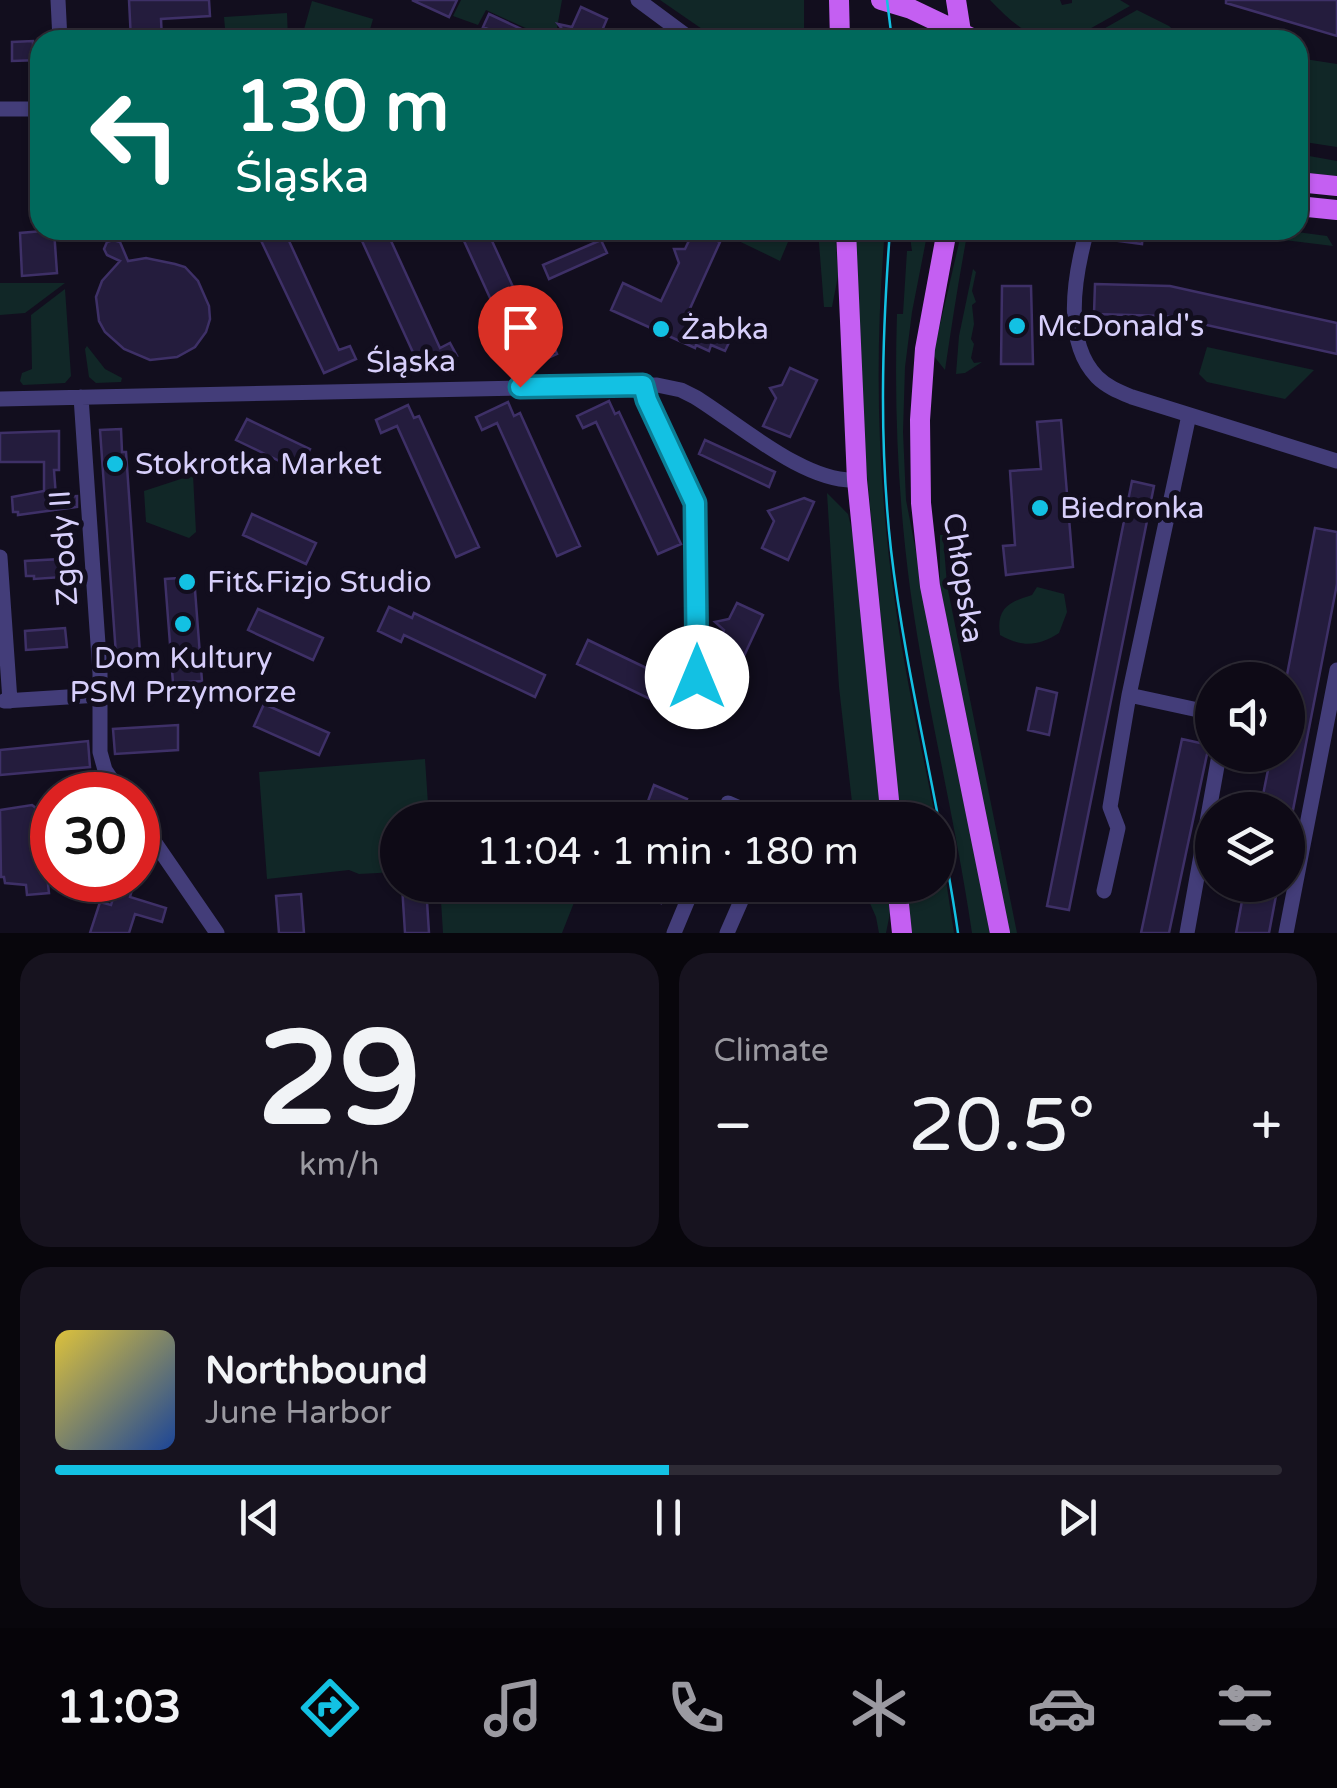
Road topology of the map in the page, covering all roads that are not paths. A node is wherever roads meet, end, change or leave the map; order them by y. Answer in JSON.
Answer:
{"nodes":[{"id":1,"x":58,"y":0,"type":"edge"},
{"id":2,"x":638,"y":0,"type":"edge"},
{"id":3,"x":838,"y":0,"type":"edge"},
{"id":4,"x":881,"y":0,"type":"edge"},
{"id":5,"x":956,"y":0,"type":"edge"},
{"id":6,"x":60,"y":30,"type":"edge"},
{"id":7,"x":678,"y":30,"type":"edge"},
{"id":8,"x":840,"y":30,"type":"edge"},
{"id":9,"x":953,"y":30,"type":"edge"},
{"id":10,"x":964,"y":30,"type":"edge"},
{"id":11,"x":0,"y":109,"type":"edge"},
{"id":12,"x":30,"y":109,"type":"edge"},
{"id":13,"x":1308,"y":183,"type":"edge"},
{"id":14,"x":1337,"y":186,"type":"edge"},
{"id":15,"x":1308,"y":207,"type":"edge"},
{"id":16,"x":1337,"y":210,"type":"edge"},
{"id":17,"x":846,"y":240,"type":"edge"},
{"id":18,"x":945,"y":240,"type":"edge"},
{"id":19,"x":1085,"y":240,"type":"edge"},
{"id":20,"x":643,"y":385,"type":"junction"},
{"id":21,"x":81,"y":397,"type":"junction"},
{"id":22,"x":0,"y":399,"type":"edge"},
{"id":23,"x":1189,"y":415,"type":"junction"},
{"id":24,"x":1337,"y":461,"type":"edge"},
{"id":25,"x":857,"y":480,"type":"junction"},
{"id":26,"x":0,"y":557,"type":"edge"},
{"id":27,"x":1,"y":579,"type":"edge"},
{"id":28,"x":1337,"y":670,"type":"edge"},
{"id":29,"x":99,"y":695,"type":"junction"},
{"id":30,"x":1129,"y":695,"type":"junction"},
{"id":31,"x":697,"y":698,"type":"dead end"},
{"id":32,"x":5,"y":701,"type":"edge"},
{"id":33,"x":1195,"y":709,"type":"edge"},
{"id":34,"x":105,"y":772,"type":"edge"},
{"id":35,"x":1217,"y":772,"type":"edge"},
{"id":36,"x":889,"y":802,"type":"edge"},
{"id":37,"x":160,"y":850,"type":"edge"},
{"id":38,"x":1104,"y":891,"type":"dead end"},
{"id":39,"x":687,"y":902,"type":"edge"},
{"id":40,"x":741,"y":902,"type":"edge"},
{"id":41,"x":899,"y":902,"type":"edge"},
{"id":42,"x":218,"y":933,"type":"edge"},
{"id":43,"x":674,"y":933,"type":"edge"},
{"id":44,"x":727,"y":933,"type":"edge"},
{"id":45,"x":902,"y":933,"type":"edge"},
{"id":46,"x":1000,"y":933,"type":"edge"},
{"id":47,"x":1187,"y":933,"type":"edge"},
{"id":48,"x":1286,"y":933,"type":"edge"}],
"edges":[{"from":1,"to":6,"type":"street"},
{"from":2,"to":7,"type":"street"},
{"from":3,"to":8,"type":"main road"},
{"from":4,"to":9,"type":"main road"},
{"from":5,"to":10,"type":"main road"},
{"from":11,"to":12,"type":"street"},
{"from":13,"to":14,"type":"main road"},
{"from":15,"to":16,"type":"main road"},
{"from":17,"to":25,"type":"main road"},
{"from":18,"to":46,"type":"main road","name":"Chłopska"},
{"from":19,"to":23,"type":"street"},
{"from":20,"to":21,"type":"street","name":"Śląska"},
{"from":20,"to":25,"type":"street","name":"Śląska"},
{"from":20,"to":31,"type":"street"},
{"from":21,"to":22,"type":"street","name":"Śląska"},
{"from":21,"to":29,"type":"street","name":"Zgody II"},
{"from":23,"to":24,"type":"street"},
{"from":23,"to":30,"type":"street"},
{"from":25,"to":36,"type":"main road"},
{"from":26,"to":27,"type":"street"},
{"from":27,"to":32,"type":"street"},
{"from":28,"to":48,"type":"street"},
{"from":29,"to":32,"type":"street"},
{"from":29,"to":34,"type":"street","name":"Zgody II"},
{"from":30,"to":33,"type":"street"},
{"from":30,"to":38,"type":"street"},
{"from":35,"to":47,"type":"street"},
{"from":37,"to":42,"type":"street"},
{"from":39,"to":43,"type":"street"},
{"from":40,"to":44,"type":"street"},
{"from":41,"to":45,"type":"main road"}]}
